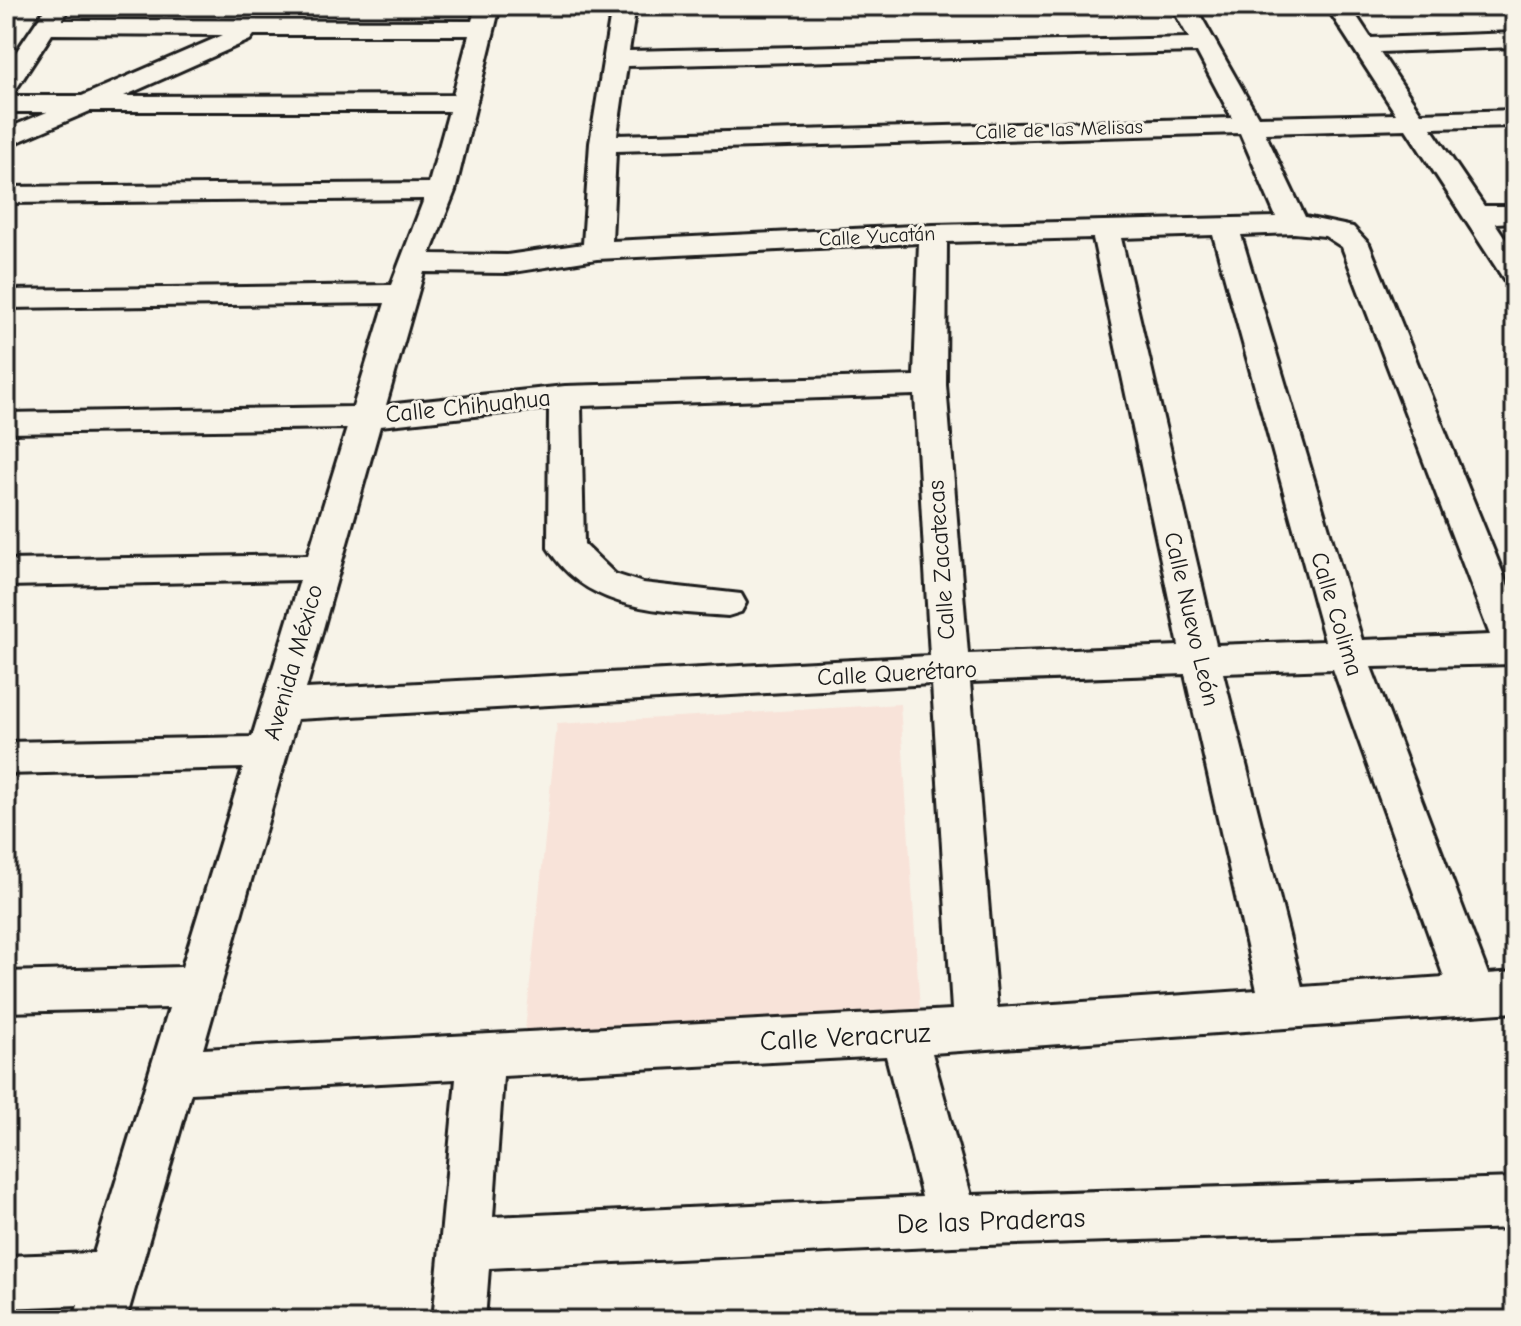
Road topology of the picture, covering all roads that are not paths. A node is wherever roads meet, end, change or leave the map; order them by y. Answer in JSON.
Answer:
{"nodes":[{"id":1,"x":307,"y":6,"type":"edge"},
{"id":2,"x":624,"y":6,"type":"edge"},
{"id":3,"x":1183,"y":6,"type":"edge"},
{"id":4,"x":1338,"y":6,"type":"edge"},
{"id":5,"x":52,"y":16,"type":"edge"},
{"id":6,"x":485,"y":17,"type":"edge"},
{"id":7,"x":258,"y":29,"type":"junction"},
{"id":8,"x":1515,"y":40,"type":"edge"},
{"id":9,"x":1203,"y":45,"type":"junction"},
{"id":10,"x":1363,"y":45,"type":"junction"},
{"id":11,"x":618,"y":59,"type":"junction"},
{"id":12,"x":6,"y":86,"type":"edge"},
{"id":13,"x":81,"y":103,"type":"junction"},
{"id":14,"x":461,"y":103,"type":"junction"},
{"id":15,"x":6,"y":104,"type":"edge"},
{"id":16,"x":1515,"y":118,"type":"edge"},
{"id":17,"x":1413,"y":121,"type":"junction"},
{"id":18,"x":1248,"y":123,"type":"junction"},
{"id":19,"x":6,"y":139,"type":"edge"},
{"id":20,"x":603,"y":143,"type":"junction"},
{"id":21,"x":441,"y":191,"type":"junction"},
{"id":22,"x":6,"y":195,"type":"edge"},
{"id":23,"x":1515,"y":214,"type":"edge"},
{"id":24,"x":1474,"y":215,"type":"junction"},
{"id":25,"x":1294,"y":225,"type":"junction"},
{"id":26,"x":1224,"y":226,"type":"junction"},
{"id":27,"x":1105,"y":229,"type":"junction"},
{"id":28,"x":933,"y":234,"type":"junction"},
{"id":29,"x":597,"y":250,"type":"junction"},
{"id":30,"x":1515,"y":275,"type":"edge"},
{"id":31,"x":408,"y":279,"type":"junction"},
{"id":32,"x":6,"y":299,"type":"edge"},
{"id":33,"x":930,"y":385,"type":"junction"},
{"id":34,"x":565,"y":396,"type":"junction"},
{"id":35,"x":368,"y":417,"type":"junction"},
{"id":36,"x":6,"y":423,"type":"edge"},
{"id":37,"x":321,"y":567,"type":"junction"},
{"id":38,"x":6,"y":573,"type":"edge"},
{"id":39,"x":728,"y":603,"type":"dead end"},
{"id":40,"x":1515,"y":649,"type":"edge"},
{"id":41,"x":1347,"y":654,"type":"junction"},
{"id":42,"x":1201,"y":662,"type":"junction"},
{"id":43,"x":948,"y":669,"type":"junction"},
{"id":44,"x":281,"y":705,"type":"junction"},
{"id":45,"x":267,"y":752,"type":"junction"},
{"id":46,"x":6,"y":758,"type":"edge"},
{"id":47,"x":199,"y":987,"type":"junction"},
{"id":48,"x":6,"y":992,"type":"edge"},
{"id":49,"x":1494,"y":993,"type":"edge"},
{"id":50,"x":1284,"y":1007,"type":"junction"},
{"id":51,"x":976,"y":1030,"type":"junction"},
{"id":52,"x":903,"y":1031,"type":"junction"},
{"id":53,"x":481,"y":1058,"type":"junction"},
{"id":54,"x":175,"y":1072,"type":"junction"},
{"id":55,"x":1515,"y":1203,"type":"edge"},
{"id":56,"x":953,"y":1221,"type":"junction"},
{"id":57,"x":467,"y":1244,"type":"junction"},
{"id":58,"x":6,"y":1282,"type":"edge"},
{"id":59,"x":106,"y":1299,"type":"edge"},
{"id":60,"x":459,"y":1320,"type":"edge"}],
"edges":[{"from":1,"to":7,"type":"street"},
{"from":2,"to":11,"type":"street"},
{"from":3,"to":9,"type":"street"},
{"from":4,"to":10,"type":"street"},
{"from":5,"to":7,"type":"street"},
{"from":5,"to":12,"type":"street"},
{"from":6,"to":7,"type":"street"},
{"from":6,"to":14,"type":"street","name":"Avenida México"},
{"from":7,"to":13,"type":"street"},
{"from":8,"to":10,"type":"street"},
{"from":9,"to":11,"type":"street"},
{"from":9,"to":18,"type":"street"},
{"from":10,"to":17,"type":"street"},
{"from":11,"to":20,"type":"street"},
{"from":13,"to":14,"type":"street"},
{"from":13,"to":15,"type":"street"},
{"from":13,"to":19,"type":"street"},
{"from":14,"to":21,"type":"street","name":"Avenida México"},
{"from":16,"to":17,"type":"street","name":"Calle de las Melisas"},
{"from":17,"to":18,"type":"street","name":"Calle de las Melisas"},
{"from":17,"to":24,"type":"street"},
{"from":18,"to":20,"type":"street","name":"Calle de las Melisas"},
{"from":18,"to":25,"type":"street"},
{"from":20,"to":29,"type":"street"},
{"from":21,"to":22,"type":"street"},
{"from":21,"to":31,"type":"street","name":"Avenida México"},
{"from":23,"to":24,"type":"street"},
{"from":24,"to":30,"type":"street"},
{"from":25,"to":26,"type":"street","name":"Calle Yucatán"},
{"from":25,"to":40,"type":"street","name":"Calle Yucatán"},
{"from":26,"to":27,"type":"street","name":"Calle Yucatán"},
{"from":26,"to":41,"type":"street","name":"Calle Colima"},
{"from":27,"to":28,"type":"street","name":"Calle Yucatán"},
{"from":27,"to":42,"type":"street","name":"Calle Nuevo León"},
{"from":28,"to":29,"type":"street","name":"Calle Yucatán"},
{"from":28,"to":33,"type":"street","name":"Calle Zacatecas"},
{"from":29,"to":31,"type":"street","name":"Calle Yucatán"},
{"from":31,"to":32,"type":"street","name":"Calle Yucatán"},
{"from":31,"to":35,"type":"street","name":"Avenida México"},
{"from":33,"to":34,"type":"street","name":"Calle Chihuahua"},
{"from":33,"to":43,"type":"street","name":"Calle Zacatecas"},
{"from":34,"to":35,"type":"street","name":"Calle Chihuahua"},
{"from":34,"to":39,"type":"street"},
{"from":35,"to":36,"type":"street","name":"Calle Chihuahua"},
{"from":35,"to":37,"type":"street","name":"Avenida México"},
{"from":37,"to":38,"type":"street"},
{"from":37,"to":44,"type":"street","name":"Avenida México"},
{"from":40,"to":41,"type":"street","name":"Calle Querétaro"},
{"from":41,"to":42,"type":"street","name":"Calle Querétaro"},
{"from":41,"to":49,"type":"street","name":"Calle Colima"},
{"from":42,"to":43,"type":"street","name":"Calle Querétaro"},
{"from":42,"to":50,"type":"street","name":"Calle Nuevo León"},
{"from":43,"to":44,"type":"street","name":"Calle Querétaro"},
{"from":43,"to":51,"type":"street","name":"Calle Zacatecas"},
{"from":44,"to":45,"type":"street","name":"Avenida México"},
{"from":45,"to":46,"type":"street"},
{"from":45,"to":47,"type":"street","name":"Avenida México"},
{"from":47,"to":48,"type":"street"},
{"from":47,"to":54,"type":"street","name":"Avenida México"},
{"from":49,"to":50,"type":"street","name":"Calle Veracruz"},
{"from":50,"to":51,"type":"street","name":"Calle Veracruz"},
{"from":51,"to":52,"type":"street","name":"Calle Veracruz"},
{"from":52,"to":53,"type":"street","name":"Calle Veracruz"},
{"from":52,"to":56,"type":"street"},
{"from":53,"to":54,"type":"street","name":"Calle Veracruz"},
{"from":53,"to":57,"type":"street"},
{"from":54,"to":59,"type":"street","name":"Avenida México"},
{"from":55,"to":56,"type":"street","name":"De las Praderas"},
{"from":56,"to":57,"type":"street","name":"De las Praderas"},
{"from":57,"to":60,"type":"street"},
{"from":58,"to":59,"type":"street"}]}
